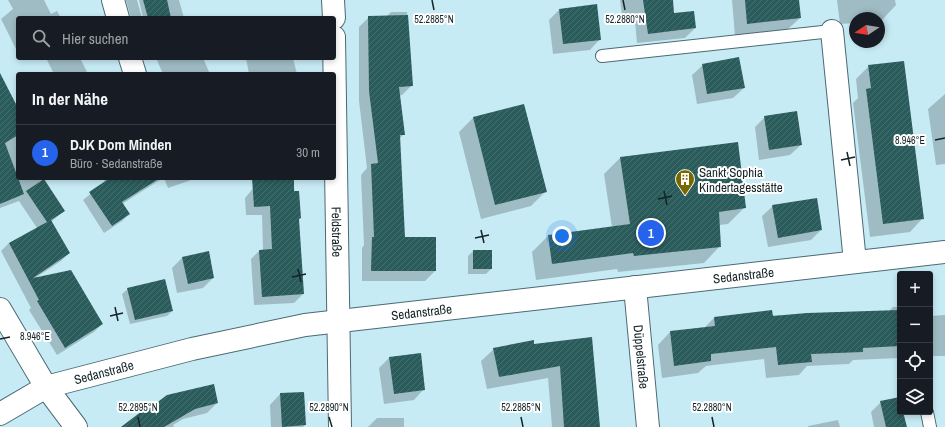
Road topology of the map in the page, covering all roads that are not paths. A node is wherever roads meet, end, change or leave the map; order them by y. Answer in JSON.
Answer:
{"nodes":[{"id":1,"x":113,"y":0,"type":"edge"},
{"id":2,"x":333,"y":0,"type":"edge"},
{"id":3,"x":117,"y":16,"type":"edge"},
{"id":4,"x":334,"y":16,"type":"edge"},
{"id":5,"x":832,"y":31,"type":"joint"},
{"id":6,"x":602,"y":56,"type":"dead end"},
{"id":7,"x":131,"y":60,"type":"edge"},
{"id":8,"x":334,"y":60,"type":"edge"},
{"id":9,"x":134,"y":72,"type":"edge"},
{"id":10,"x":334,"y":72,"type":"edge"},
{"id":11,"x":336,"y":179,"type":"edge"},
{"id":12,"x":945,"y":252,"type":"edge"},
{"id":13,"x":856,"y":262,"type":"junction"},
{"id":14,"x":635,"y":287,"type":"junction"},
{"id":15,"x":0,"y":309,"type":"edge"},
{"id":16,"x":338,"y":321,"type":"junction"},
{"id":17,"x":46,"y":387,"type":"junction"},
{"id":18,"x":0,"y":414,"type":"edge"},
{"id":19,"x":928,"y":415,"type":"edge"},
{"id":20,"x":76,"y":427,"type":"edge"},
{"id":21,"x":340,"y":427,"type":"edge"},
{"id":22,"x":648,"y":427,"type":"edge"},
{"id":23,"x":930,"y":427,"type":"edge"}],
"edges":[{"from":1,"to":3,"type":"street"},
{"from":2,"to":4,"type":"street"},
{"from":5,"to":6,"type":"lane"},
{"from":5,"to":13,"type":"street"},
{"from":7,"to":9,"type":"street"},
{"from":8,"to":10,"type":"street","name":"Feldstraße"},
{"from":11,"to":16,"type":"street","name":"Feldstraße"},
{"from":12,"to":13,"type":"street","name":"Sedanstraße"},
{"from":13,"to":14,"type":"street","name":"Sedanstraße"},
{"from":14,"to":16,"type":"street","name":"Sedanstraße"},
{"from":14,"to":22,"type":"street","name":"Düppelstraße"},
{"from":15,"to":17,"type":"street"},
{"from":16,"to":17,"type":"street","name":"Sedanstraße"},
{"from":16,"to":21,"type":"street","name":"Feldstraße"},
{"from":17,"to":18,"type":"street","name":"Sedanstraße"},
{"from":17,"to":20,"type":"street"},
{"from":19,"to":23,"type":"lane"}]}
